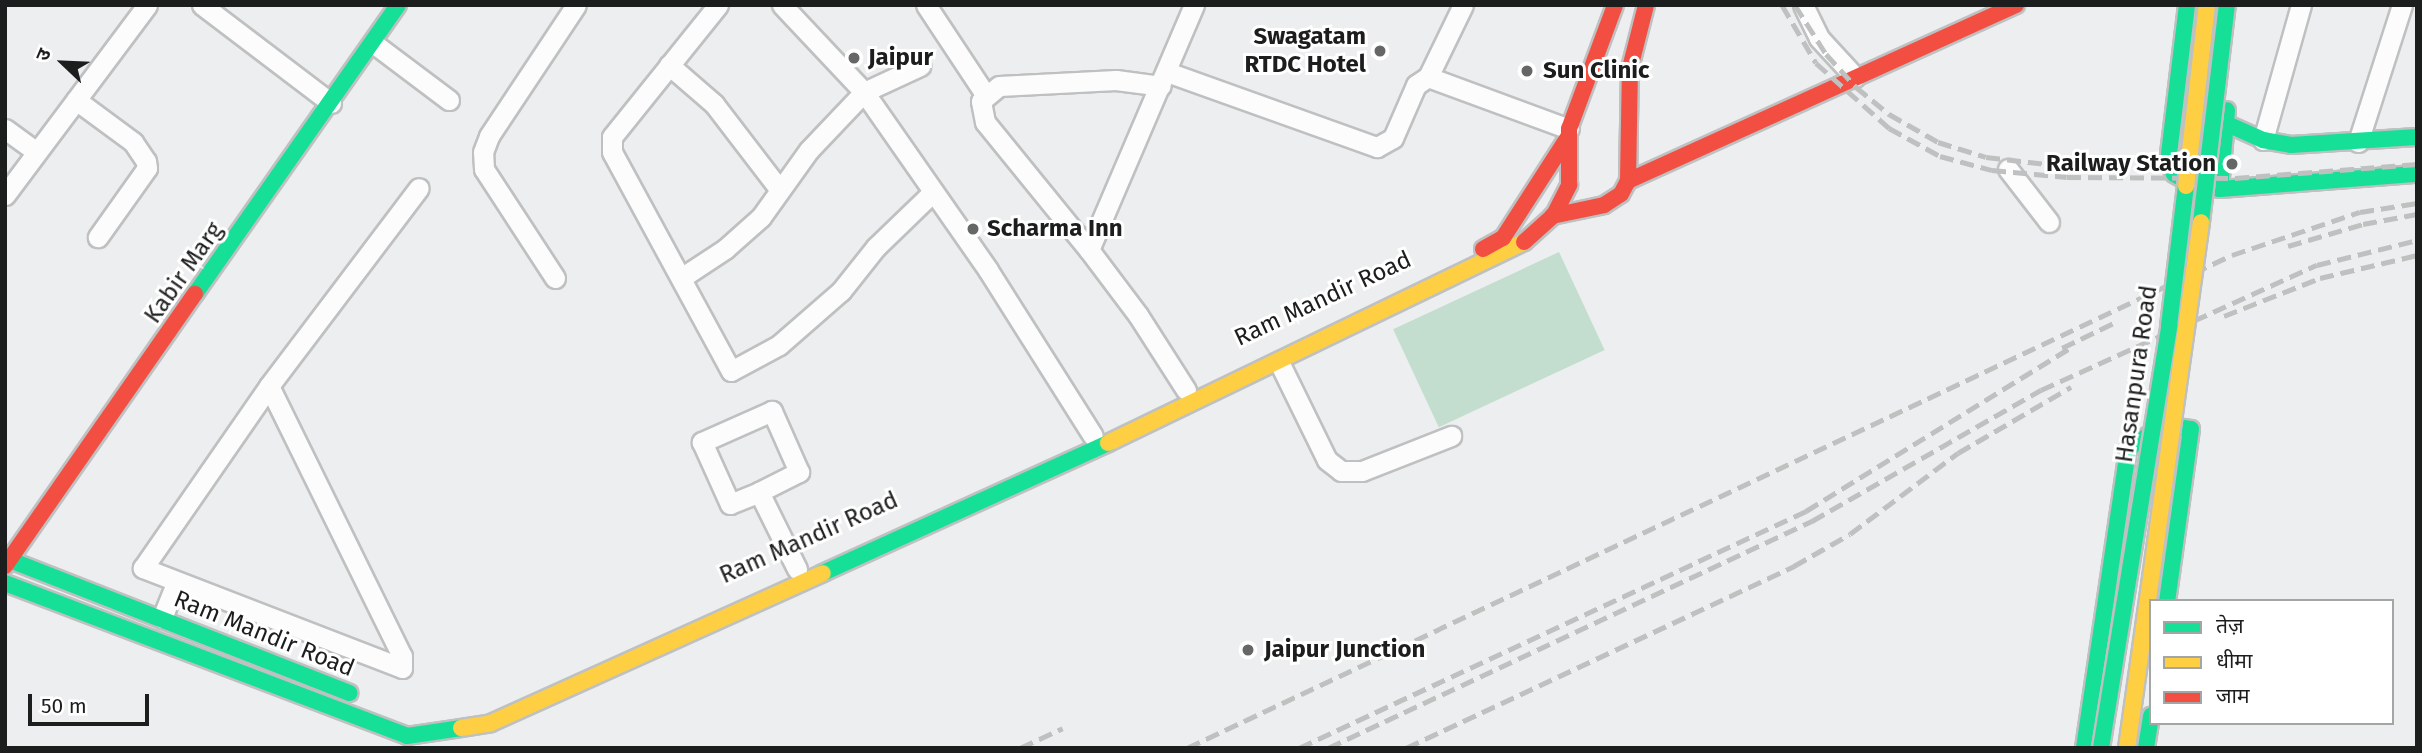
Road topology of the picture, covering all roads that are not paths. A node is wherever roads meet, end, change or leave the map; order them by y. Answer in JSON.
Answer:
{"nodes":[{"id":1,"x":147,"y":5,"type":"edge"},
{"id":2,"x":202,"y":5,"type":"edge"},
{"id":3,"x":576,"y":5,"type":"edge"},
{"id":4,"x":782,"y":5,"type":"edge"},
{"id":5,"x":926,"y":5,"type":"edge"},
{"id":6,"x":1194,"y":5,"type":"edge"},
{"id":7,"x":1463,"y":5,"type":"edge"},
{"id":8,"x":1615,"y":5,"type":"edge"},
{"id":9,"x":1646,"y":5,"type":"edge"},
{"id":10,"x":1803,"y":5,"type":"edge"},
{"id":11,"x":2016,"y":5,"type":"edge"},
{"id":12,"x":2187,"y":5,"type":"edge"},
{"id":13,"x":2207,"y":5,"type":"edge"},
{"id":14,"x":2227,"y":5,"type":"edge"},
{"id":15,"x":2239,"y":5,"type":"edge"},
{"id":16,"x":2301,"y":5,"type":"edge"},
{"id":17,"x":2402,"y":5,"type":"edge"},
{"id":18,"x":397,"y":6,"type":"edge"},
{"id":19,"x":711,"y":8,"type":"edge"},
{"id":20,"x":373,"y":43,"type":"junction"},
{"id":21,"x":669,"y":65,"type":"junction"},
{"id":22,"x":919,"y":66,"type":"dead end"},
{"id":23,"x":1428,"y":77,"type":"junction"},
{"id":24,"x":1855,"y":77,"type":"junction"},
{"id":25,"x":1164,"y":79,"type":"junction"},
{"id":26,"x":864,"y":92,"type":"junction"},
{"id":27,"x":985,"y":94,"type":"junction"},
{"id":28,"x":76,"y":100,"type":"junction"},
{"id":29,"x":449,"y":100,"type":"dead end"},
{"id":30,"x":331,"y":103,"type":"junction"},
{"id":31,"x":2225,"y":123,"type":"junction"},
{"id":32,"x":5,"y":129,"type":"edge"},
{"id":33,"x":1569,"y":133,"type":"junction"},
{"id":34,"x":2417,"y":137,"type":"edge"},
{"id":35,"x":2263,"y":140,"type":"junction"},
{"id":36,"x":2358,"y":142,"type":"junction"},
{"id":37,"x":37,"y":152,"type":"junction"},
{"id":38,"x":2008,"y":169,"type":"dead end"},
{"id":39,"x":2417,"y":174,"type":"edge"},
{"id":40,"x":1628,"y":181,"type":"junction"},
{"id":41,"x":419,"y":188,"type":"dead end"},
{"id":42,"x":2220,"y":189,"type":"junction"},
{"id":43,"x":780,"y":190,"type":"junction"},
{"id":44,"x":933,"y":192,"type":"junction"},
{"id":45,"x":5,"y":195,"type":"edge"},
{"id":46,"x":1552,"y":216,"type":"junction"},
{"id":47,"x":2049,"y":222,"type":"dead end"},
{"id":48,"x":98,"y":237,"type":"dead end"},
{"id":49,"x":1089,"y":250,"type":"junction"},
{"id":50,"x":555,"y":278,"type":"dead end"},
{"id":51,"x":681,"y":278,"type":"junction"},
{"id":52,"x":1279,"y":362,"type":"junction"},
{"id":53,"x":269,"y":386,"type":"junction"},
{"id":54,"x":1186,"y":390,"type":"junction"},
{"id":55,"x":1093,"y":436,"type":"junction"},
{"id":56,"x":1451,"y":436,"type":"dead end"},
{"id":57,"x":759,"y":492,"type":"junction"},
{"id":58,"x":7,"y":561,"type":"edge"},
{"id":59,"x":797,"y":569,"type":"junction"},
{"id":60,"x":5,"y":583,"type":"edge"},
{"id":61,"x":176,"y":583,"type":"junction"},
{"id":62,"x":2167,"y":599,"type":"edge"},
{"id":63,"x":162,"y":618,"type":"junction"},
{"id":64,"x":153,"y":639,"type":"junction"},
{"id":65,"x":362,"y":697,"type":"dead end"},
{"id":66,"x":412,"y":717,"type":"dead end"},
{"id":67,"x":2149,"y":725,"type":"edge"},
{"id":68,"x":2084,"y":748,"type":"edge"},
{"id":69,"x":2101,"y":748,"type":"edge"},
{"id":70,"x":2127,"y":748,"type":"edge"},
{"id":71,"x":2146,"y":748,"type":"edge"}],
"edges":[{"from":1,"to":28,"type":"street"},
{"from":2,"to":30,"type":"street"},
{"from":3,"to":50,"type":"street"},
{"from":4,"to":26,"type":"street"},
{"from":5,"to":27,"type":"street"},
{"from":6,"to":25,"type":"street"},
{"from":7,"to":23,"type":"street"},
{"from":8,"to":33,"type":"street"},
{"from":9,"to":40,"type":"street"},
{"from":10,"to":24,"type":"street"},
{"from":11,"to":24,"type":"street"},
{"from":12,"to":42,"type":"street"},
{"from":13,"to":69,"type":"street","name":"Hasanpura Road","bridge":true},
{"from":14,"to":70,"type":"street","bridge":true},
{"from":15,"to":31,"type":"street"},
{"from":16,"to":35,"type":"street"},
{"from":17,"to":36,"type":"street"},
{"from":18,"to":20,"type":"street","name":"Kabir Marg"},
{"from":19,"to":21,"type":"street"},
{"from":20,"to":29,"type":"street"},
{"from":20,"to":30,"type":"street","name":"Kabir Marg"},
{"from":21,"to":43,"type":"street"},
{"from":21,"to":51,"type":"street"},
{"from":22,"to":26,"type":"street"},
{"from":23,"to":25,"type":"street"},
{"from":23,"to":33,"type":"street"},
{"from":24,"to":40,"type":"street"},
{"from":25,"to":27,"type":"street"},
{"from":25,"to":49,"type":"street"},
{"from":26,"to":43,"type":"street"},
{"from":26,"to":44,"type":"street"},
{"from":27,"to":49,"type":"street"},
{"from":28,"to":37,"type":"street"},
{"from":28,"to":48,"type":"street"},
{"from":30,"to":58,"type":"street","name":"Kabir Marg"},
{"from":31,"to":35,"type":"street"},
{"from":31,"to":42,"type":"street"},
{"from":32,"to":37,"type":"street"},
{"from":33,"to":46,"type":"street"},
{"from":33,"to":54,"type":"street","name":"Ram Mandir Road"},
{"from":34,"to":36,"type":"street"},
{"from":35,"to":36,"type":"street"},
{"from":37,"to":45,"type":"street"},
{"from":38,"to":47,"type":"street"},
{"from":39,"to":42,"type":"street"},
{"from":40,"to":46,"type":"street"},
{"from":41,"to":53,"type":"street"},
{"from":43,"to":51,"type":"street"},
{"from":44,"to":51,"type":"street"},
{"from":44,"to":55,"type":"street"},
{"from":46,"to":52,"type":"street","name":"Ram Mandir Road"},
{"from":49,"to":54,"type":"street"},
{"from":52,"to":56,"type":"street"},
{"from":52,"to":64,"type":"street","name":"Ram Mandir Road"},
{"from":53,"to":61,"type":"street"},
{"from":53,"to":61,"type":"street"},
{"from":54,"to":55,"type":"street","name":"Ram Mandir Road"},
{"from":55,"to":59,"type":"street","name":"Ram Mandir Road"},
{"from":57,"to":57,"type":"street"},
{"from":57,"to":59,"type":"street"},
{"from":58,"to":63,"type":"street","name":"Ram Mandir Road"},
{"from":59,"to":66,"type":"street","name":"Ram Mandir Road"},
{"from":60,"to":64,"type":"street","name":"Ram Mandir Road"},
{"from":61,"to":63,"type":"street"},
{"from":62,"to":68,"type":"street"},
{"from":63,"to":64,"type":"street"},
{"from":63,"to":65,"type":"street","name":"Ram Mandir Road"},
{"from":67,"to":71,"type":"street"}]}
